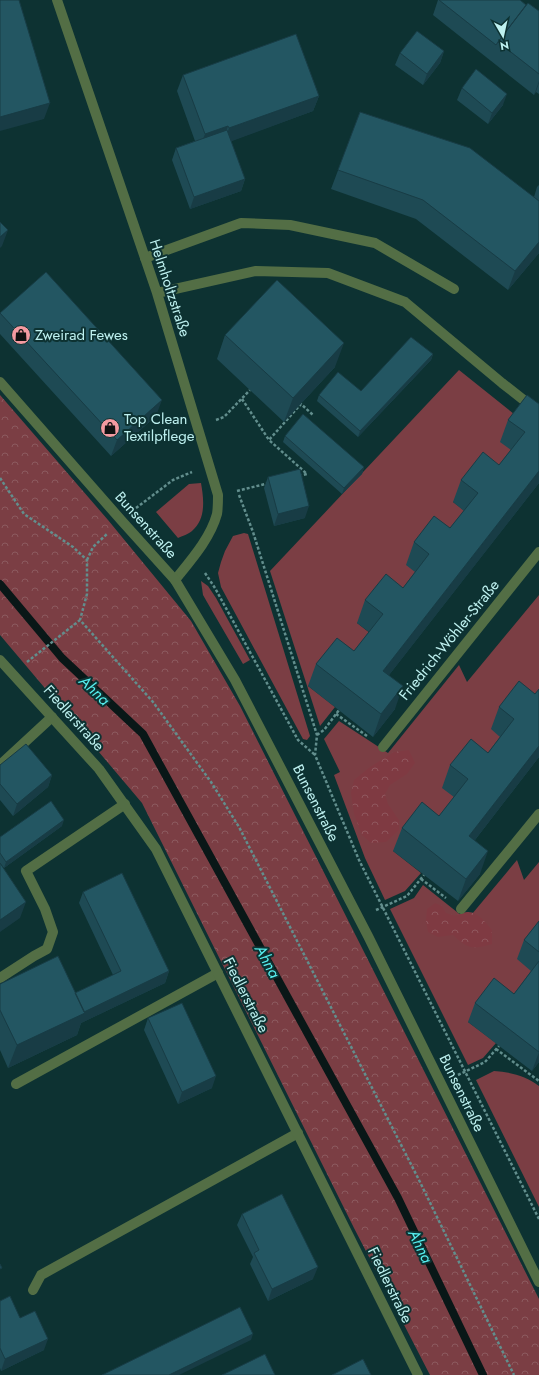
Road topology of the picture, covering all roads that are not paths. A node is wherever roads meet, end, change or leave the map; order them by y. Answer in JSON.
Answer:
{"nodes":[{"id":1,"x":57,"y":0,"type":"edge"},
{"id":2,"x":145,"y":258,"type":"junction"},
{"id":3,"x":454,"y":289,"type":"dead end"},
{"id":4,"x":157,"y":293,"type":"junction"},
{"id":5,"x":0,"y":382,"type":"edge"},
{"id":6,"x":539,"y":412,"type":"edge"},
{"id":7,"x":539,"y":552,"type":"edge"},
{"id":8,"x":175,"y":580,"type":"junction"},
{"id":9,"x":0,"y":660,"type":"edge"},
{"id":10,"x":52,"y":717,"type":"junction"},
{"id":11,"x":383,"y":747,"type":"road end"},
{"id":12,"x":0,"y":765,"type":"edge"},
{"id":13,"x":125,"y":804,"type":"junction"},
{"id":14,"x":539,"y":814,"type":"edge"},
{"id":15,"x":461,"y":909,"type":"road end"},
{"id":16,"x":218,"y":973,"type":"junction"},
{"id":17,"x":0,"y":978,"type":"edge"},
{"id":18,"x":16,"y":1084,"type":"dead end"},
{"id":19,"x":298,"y":1133,"type":"junction"},
{"id":20,"x":539,"y":1282,"type":"edge"},
{"id":21,"x":33,"y":1290,"type":"dead end"},
{"id":22,"x":418,"y":1375,"type":"edge"}],
"edges":[{"from":1,"to":2,"type":"street","name":"Helmholtzstraße"},
{"from":2,"to":3,"type":"street"},
{"from":2,"to":4,"type":"street","name":"Helmholtzstraße"},
{"from":4,"to":6,"type":"street"},
{"from":4,"to":8,"type":"street","name":"Helmholtzstraße"},
{"from":5,"to":8,"type":"street","name":"Bunsenstraße"},
{"from":7,"to":11,"type":"street","name":"Friedrich-Wöhler-Straße"},
{"from":8,"to":20,"type":"street","name":"Bunsenstraße"},
{"from":9,"to":10,"type":"street","name":"Fiedlerstraße"},
{"from":10,"to":12,"type":"street"},
{"from":10,"to":13,"type":"street","name":"Fiedlerstraße"},
{"from":13,"to":16,"type":"street","name":"Fiedlerstraße"},
{"from":13,"to":17,"type":"street"},
{"from":14,"to":15,"type":"street"},
{"from":16,"to":18,"type":"street"},
{"from":16,"to":19,"type":"street","name":"Fiedlerstraße"},
{"from":19,"to":21,"type":"street"},
{"from":19,"to":22,"type":"street","name":"Fiedlerstraße"}]}
